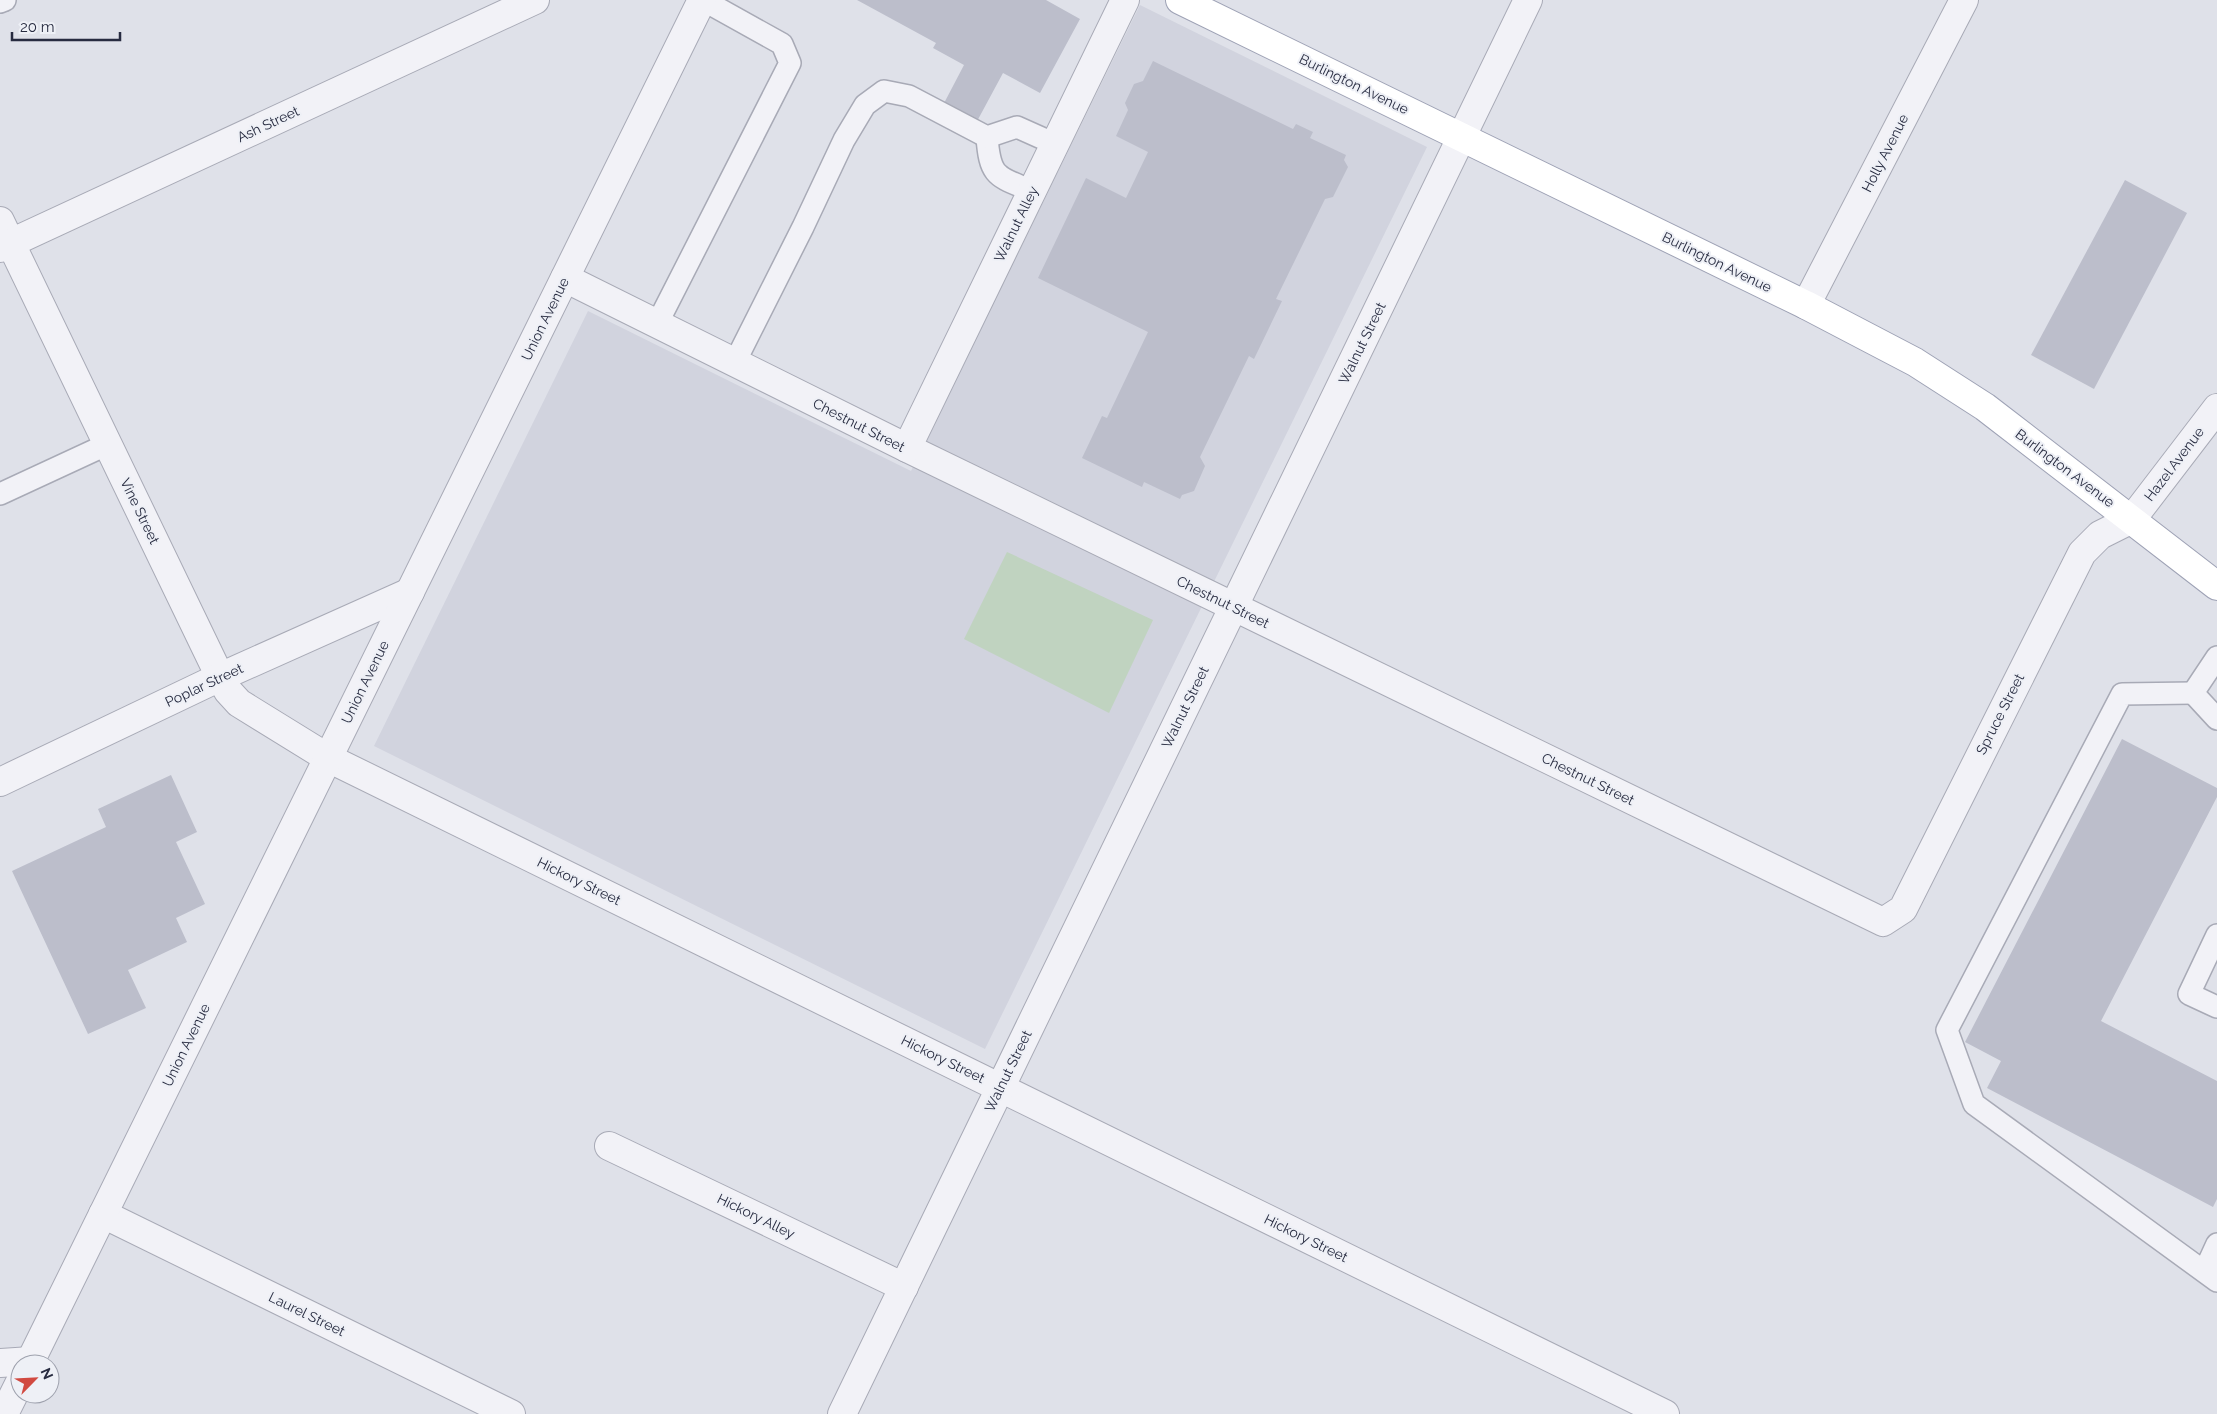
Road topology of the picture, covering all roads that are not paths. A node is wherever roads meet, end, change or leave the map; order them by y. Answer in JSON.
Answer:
{"nodes":[{"id":1,"x":5,"y":0,"type":"edge"},
{"id":2,"x":536,"y":0,"type":"edge"},
{"id":3,"x":702,"y":0,"type":"edge"},
{"id":4,"x":1125,"y":0,"type":"edge"},
{"id":5,"x":1180,"y":0,"type":"edge"},
{"id":6,"x":1528,"y":0,"type":"edge"},
{"id":7,"x":1964,"y":0,"type":"edge"},
{"id":8,"x":0,"y":2,"type":"edge"},
{"id":9,"x":1462,"y":136,"type":"junction"},
{"id":10,"x":986,"y":137,"type":"junction"},
{"id":11,"x":1055,"y":144,"type":"junction"},
{"id":12,"x":1032,"y":191,"type":"junction"},
{"id":13,"x":4,"y":238,"type":"edge"},
{"id":14,"x":565,"y":278,"type":"junction"},
{"id":15,"x":1806,"y":305,"type":"junction"},
{"id":16,"x":657,"y":324,"type":"junction"},
{"id":17,"x":735,"y":362,"type":"junction"},
{"id":18,"x":2217,"y":408,"type":"edge"},
{"id":19,"x":108,"y":444,"type":"junction"},
{"id":20,"x":907,"y":448,"type":"junction"},
{"id":21,"x":0,"y":494,"type":"edge"},
{"id":22,"x":2132,"y":519,"type":"junction"},
{"id":23,"x":2217,"y":586,"type":"edge"},
{"id":24,"x":410,"y":592,"type":"junction"},
{"id":25,"x":1233,"y":607,"type":"junction"},
{"id":26,"x":2217,"y":657,"type":"edge"},
{"id":27,"x":220,"y":677,"type":"junction"},
{"id":28,"x":2193,"y":693,"type":"junction"},
{"id":29,"x":2217,"y":719,"type":"edge"},
{"id":30,"x":328,"y":758,"type":"junction"},
{"id":31,"x":0,"y":782,"type":"edge"},
{"id":32,"x":1883,"y":922,"type":"joint"},
{"id":33,"x":2217,"y":935,"type":"edge"},
{"id":34,"x":2217,"y":1007,"type":"edge"},
{"id":35,"x":1001,"y":1087,"type":"junction"},
{"id":36,"x":609,"y":1146,"type":"dead end"},
{"id":37,"x":103,"y":1214,"type":"junction"},
{"id":38,"x":2217,"y":1244,"type":"edge"},
{"id":39,"x":2211,"y":1275,"type":"edge"},
{"id":40,"x":904,"y":1287,"type":"junction"},
{"id":41,"x":33,"y":1354,"type":"edge"},
{"id":42,"x":10,"y":1402,"type":"edge"},
{"id":43,"x":1659,"y":1413,"type":"edge"},
{"id":44,"x":4,"y":1414,"type":"edge"},
{"id":45,"x":511,"y":1414,"type":"edge"},
{"id":46,"x":842,"y":1414,"type":"edge"}],
"edges":[{"from":1,"to":8,"type":"lane"},
{"from":2,"to":13,"type":"street","name":"Ash Street"},
{"from":3,"to":14,"type":"street","name":"Union Avenue"},
{"from":3,"to":16,"type":"lane"},
{"from":4,"to":11,"type":"street","name":"Walnut Alley"},
{"from":5,"to":9,"type":"main road","name":"Burlington Avenue"},
{"from":6,"to":9,"type":"street","name":"Walnut Street"},
{"from":7,"to":15,"type":"street","name":"Holly Avenue"},
{"from":9,"to":15,"type":"main road","name":"Burlington Avenue"},
{"from":9,"to":25,"type":"street","name":"Walnut Street"},
{"from":10,"to":11,"type":"lane"},
{"from":10,"to":12,"type":"lane"},
{"from":10,"to":17,"type":"lane"},
{"from":11,"to":12,"type":"street","name":"Walnut Alley"},
{"from":12,"to":20,"type":"street","name":"Walnut Alley"},
{"from":13,"to":19,"type":"street","name":"Vine Street"},
{"from":14,"to":16,"type":"street","name":"Chestnut Street"},
{"from":14,"to":24,"type":"street","name":"Union Avenue"},
{"from":15,"to":22,"type":"main road","name":"Burlington Avenue"},
{"from":16,"to":17,"type":"street","name":"Chestnut Street"},
{"from":17,"to":20,"type":"street","name":"Chestnut Street"},
{"from":18,"to":22,"type":"street","name":"Hazel Avenue"},
{"from":19,"to":21,"type":"lane"},
{"from":19,"to":27,"type":"street","name":"Vine Street"},
{"from":20,"to":25,"type":"street","name":"Chestnut Street"},
{"from":22,"to":23,"type":"main road","name":"Burlington Avenue"},
{"from":22,"to":32,"type":"street","name":"Spruce Street"},
{"from":24,"to":27,"type":"street","name":"Poplar Street"},
{"from":24,"to":30,"type":"street","name":"Union Avenue"},
{"from":25,"to":32,"type":"street","name":"Chestnut Street"},
{"from":25,"to":35,"type":"street","name":"Walnut Street"},
{"from":26,"to":28,"type":"lane"},
{"from":27,"to":30,"type":"street","name":"Vine Street"},
{"from":27,"to":31,"type":"street","name":"Poplar Street"},
{"from":28,"to":29,"type":"lane"},
{"from":28,"to":39,"type":"lane"},
{"from":30,"to":35,"type":"street","name":"Hickory Street"},
{"from":30,"to":37,"type":"street","name":"Union Avenue"},
{"from":33,"to":34,"type":"lane"},
{"from":35,"to":40,"type":"street","name":"Walnut Street"},
{"from":35,"to":43,"type":"street","name":"Hickory Street"},
{"from":36,"to":40,"type":"street","name":"Hickory Alley"},
{"from":37,"to":41,"type":"street","name":"Union Avenue"},
{"from":37,"to":45,"type":"street","name":"Laurel Street"},
{"from":38,"to":39,"type":"lane"},
{"from":40,"to":46,"type":"street","name":"Walnut Street"},
{"from":42,"to":44,"type":"street","name":"Union Avenue"}]}
